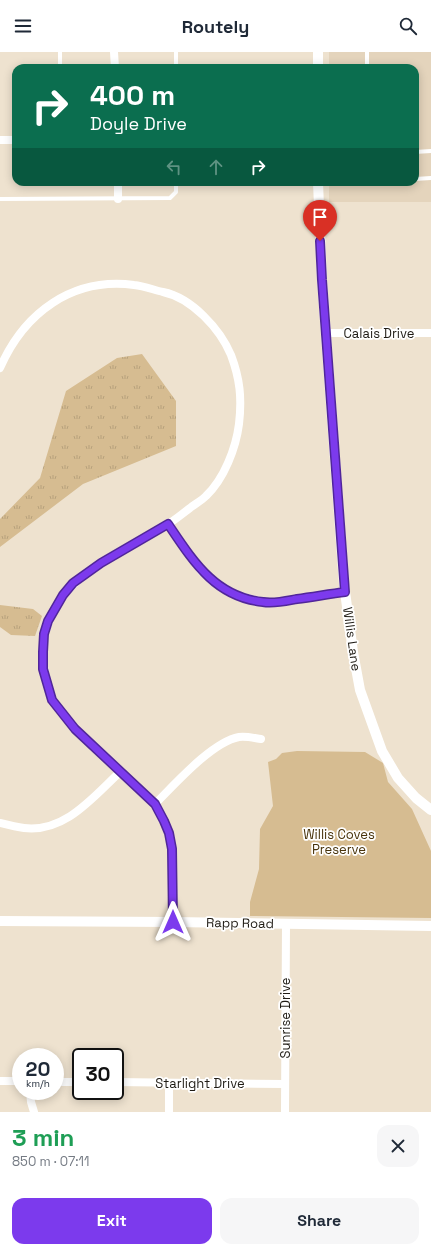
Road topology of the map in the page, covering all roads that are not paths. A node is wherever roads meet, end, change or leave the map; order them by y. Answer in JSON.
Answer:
{"nodes":[{"id":1,"x":60,"y":52,"type":"edge"},
{"id":2,"x":114,"y":52,"type":"edge"},
{"id":3,"x":176,"y":52,"type":"edge"},
{"id":4,"x":318,"y":52,"type":"edge"},
{"id":5,"x":367,"y":52,"type":"edge"},
{"id":6,"x":60,"y":64,"type":"edge"},
{"id":7,"x":115,"y":64,"type":"edge"},
{"id":8,"x":176,"y":64,"type":"edge"},
{"id":9,"x":318,"y":64,"type":"edge"},
{"id":10,"x":367,"y":64,"type":"edge"},
{"id":11,"x":0,"y":140,"type":"edge"},
{"id":12,"x":12,"y":140,"type":"edge"},
{"id":13,"x":431,"y":151,"type":"edge"},
{"id":14,"x":419,"y":152,"type":"edge"},
{"id":15,"x":419,"y":178,"type":"edge"},
{"id":16,"x":431,"y":178,"type":"edge"},
{"id":17,"x":118,"y":186,"type":"edge"},
{"id":18,"x":176,"y":186,"type":"edge"},
{"id":19,"x":318,"y":186,"type":"edge"},
{"id":20,"x":0,"y":199,"type":"edge"},
{"id":21,"x":118,"y":199,"type":"junction"},
{"id":22,"x":326,"y":333,"type":"junction"},
{"id":23,"x":431,"y":334,"type":"edge"},
{"id":24,"x":0,"y":368,"type":"edge"},
{"id":25,"x":168,"y":524,"type":"junction"},
{"id":26,"x":345,"y":592,"type":"junction"},
{"id":27,"x":261,"y":739,"type":"dead end"},
{"id":28,"x":120,"y":772,"type":"junction"},
{"id":29,"x":155,"y":804,"type":"junction"},
{"id":30,"x":431,"y":810,"type":"edge"},
{"id":31,"x":0,"y":823,"type":"edge"},
{"id":32,"x":0,"y":921,"type":"edge"},
{"id":33,"x":173,"y":922,"type":"junction"},
{"id":34,"x":286,"y":924,"type":"junction"},
{"id":35,"x":431,"y":926,"type":"edge"},
{"id":36,"x":0,"y":1081,"type":"edge"},
{"id":37,"x":12,"y":1082,"type":"edge"},
{"id":38,"x":124,"y":1082,"type":"edge"},
{"id":39,"x":169,"y":1083,"type":"junction"},
{"id":40,"x":285,"y":1084,"type":"junction"},
{"id":41,"x":31,"y":1100,"type":"edge"},
{"id":42,"x":34,"y":1112,"type":"edge"},
{"id":43,"x":169,"y":1112,"type":"edge"},
{"id":44,"x":285,"y":1112,"type":"edge"}],
"edges":[{"from":1,"to":6,"type":"lane"},
{"from":2,"to":7,"type":"street"},
{"from":3,"to":8,"type":"lane"},
{"from":4,"to":9,"type":"street"},
{"from":5,"to":10,"type":"lane"},
{"from":11,"to":12,"type":"street"},
{"from":13,"to":14,"type":"lane"},
{"from":15,"to":16,"type":"lane"},
{"from":17,"to":21,"type":"street"},
{"from":18,"to":21,"type":"lane"},
{"from":19,"to":22,"type":"street","name":"Willis Lane"},
{"from":20,"to":21,"type":"lane"},
{"from":22,"to":23,"type":"street","name":"Calais Drive"},
{"from":22,"to":26,"type":"street","name":"Willis Lane"},
{"from":24,"to":25,"type":"street"},
{"from":25,"to":26,"type":"street"},
{"from":25,"to":28,"type":"street"},
{"from":26,"to":30,"type":"street","name":"Willis Lane"},
{"from":27,"to":29,"type":"street"},
{"from":28,"to":29,"type":"street"},
{"from":28,"to":31,"type":"street"},
{"from":29,"to":33,"type":"street"},
{"from":32,"to":33,"type":"street","name":"Rapp Road"},
{"from":33,"to":34,"type":"street","name":"Rapp Road"},
{"from":34,"to":35,"type":"street","name":"Rapp Road"},
{"from":34,"to":40,"type":"street","name":"Sunrise Drive"},
{"from":36,"to":37,"type":"street"},
{"from":38,"to":39,"type":"street","name":"Starlight Drive"},
{"from":39,"to":40,"type":"street","name":"Starlight Drive"},
{"from":39,"to":43,"type":"street"},
{"from":40,"to":44,"type":"street","name":"Sunrise Drive"},
{"from":41,"to":42,"type":"street"}]}
